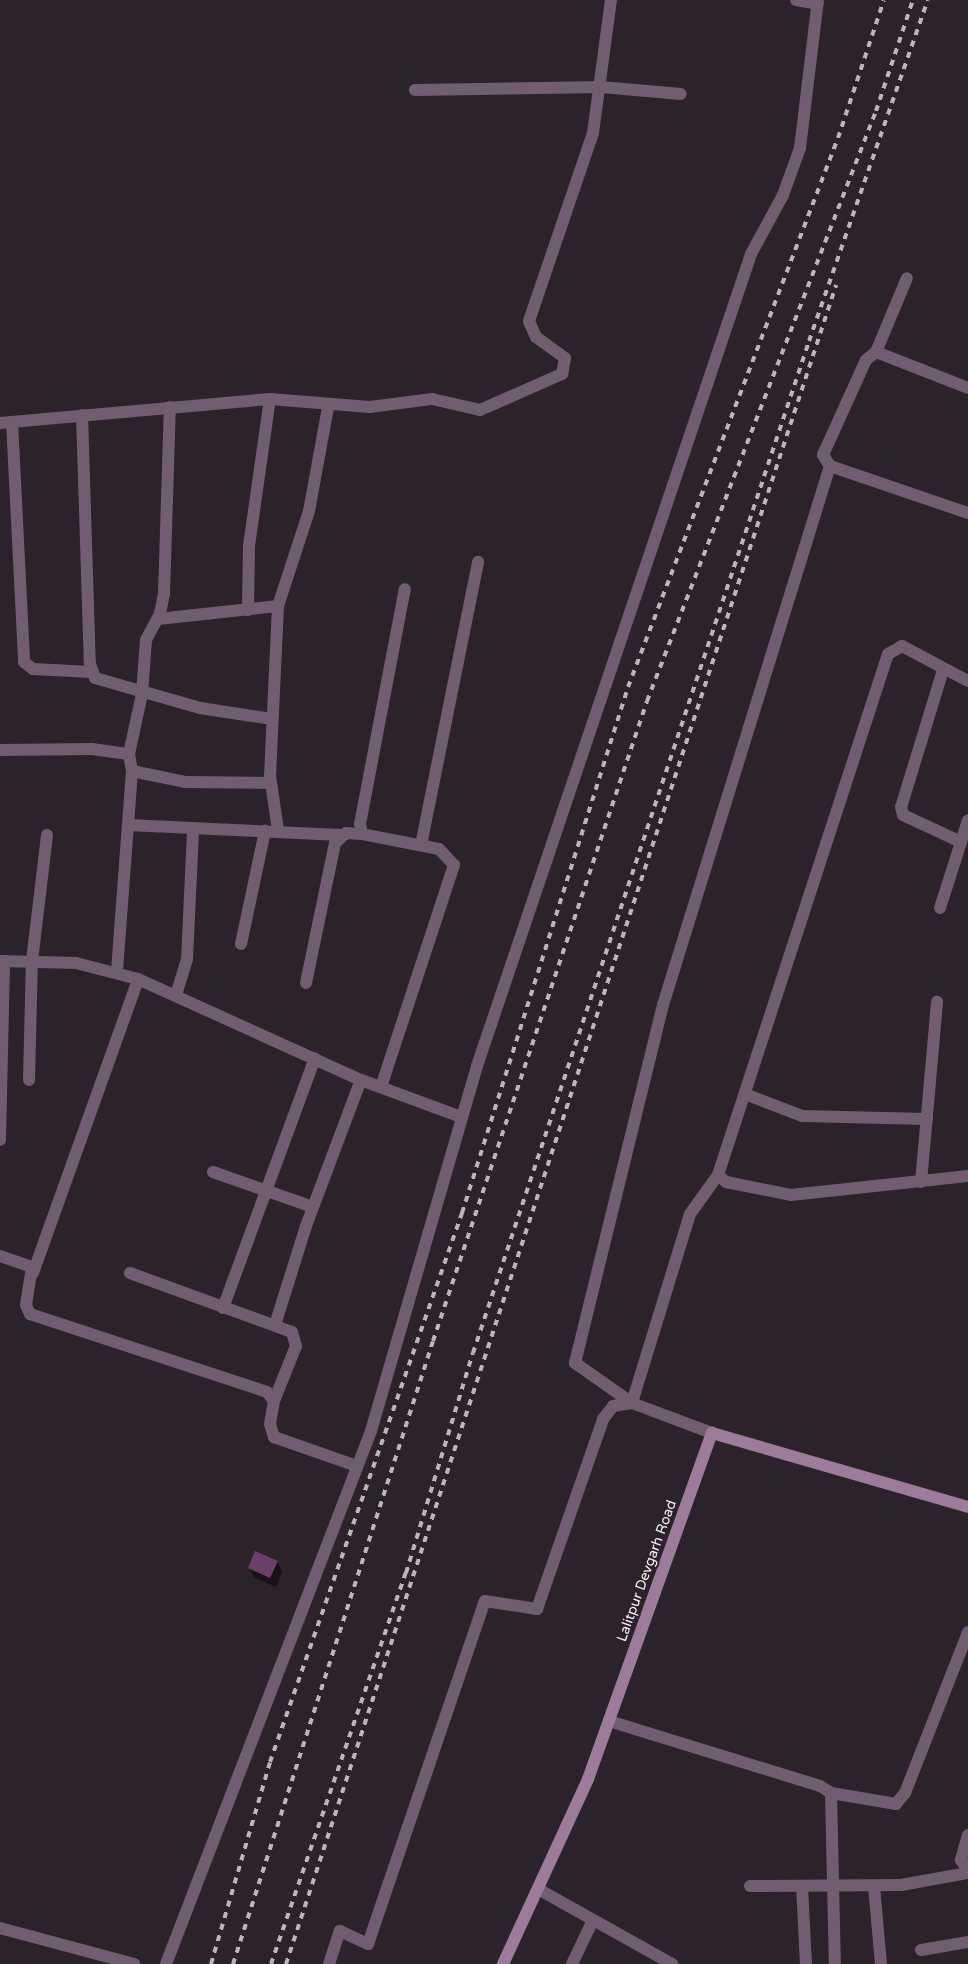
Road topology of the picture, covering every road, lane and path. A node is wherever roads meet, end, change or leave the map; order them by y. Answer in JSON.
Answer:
{"nodes":[{"id":1,"x":611,"y":0,"type":"edge"},
{"id":2,"x":796,"y":0,"type":"edge"},
{"id":3,"x":818,"y":2,"type":"edge"},
{"id":4,"x":601,"y":87,"type":"junction"},
{"id":5,"x":415,"y":90,"type":"dead end"},
{"id":6,"x":681,"y":94,"type":"dead end"},
{"id":7,"x":907,"y":278,"type":"dead end"},
{"id":8,"x":876,"y":352,"type":"junction"},
{"id":9,"x":968,"y":388,"type":"edge"},
{"id":10,"x":270,"y":399,"type":"junction"},
{"id":11,"x":170,"y":407,"type":"junction"},
{"id":12,"x":328,"y":407,"type":"junction"},
{"id":13,"x":82,"y":415,"type":"junction"},
{"id":14,"x":6,"y":423,"type":"edge"},
{"id":15,"x":830,"y":466,"type":"junction"},
{"id":16,"x":968,"y":514,"type":"edge"},
{"id":17,"x":478,"y":562,"type":"dead end"},
{"id":18,"x":405,"y":589,"type":"dead end"},
{"id":19,"x":278,"y":606,"type":"junction"},
{"id":20,"x":248,"y":610,"type":"junction"},
{"id":21,"x":158,"y":619,"type":"junction"},
{"id":22,"x":944,"y":670,"type":"junction"},
{"id":23,"x":91,"y":672,"type":"junction"},
{"id":24,"x":968,"y":680,"type":"edge"},
{"id":25,"x":142,"y":694,"type":"junction"},
{"id":26,"x":272,"y":719,"type":"junction"},
{"id":27,"x":0,"y":750,"type":"edge"},
{"id":28,"x":129,"y":754,"type":"junction"},
{"id":29,"x":132,"y":770,"type":"junction"},
{"id":30,"x":270,"y":783,"type":"junction"},
{"id":31,"x":968,"y":820,"type":"edge"},
{"id":32,"x":128,"y":825,"type":"junction"},
{"id":33,"x":193,"y":830,"type":"junction"},
{"id":34,"x":271,"y":831,"type":"junction"},
{"id":35,"x":362,"y":834,"type":"junction"},
{"id":36,"x":47,"y":835,"type":"dead end"},
{"id":37,"x":340,"y":835,"type":"junction"},
{"id":38,"x":961,"y":842,"type":"junction"},
{"id":39,"x":421,"y":845,"type":"junction"},
{"id":40,"x":940,"y":908,"type":"dead end"},
{"id":41,"x":241,"y":944,"type":"dead end"},
{"id":42,"x":2,"y":961,"type":"edge"},
{"id":43,"x":32,"y":961,"type":"junction"},
{"id":44,"x":117,"y":972,"type":"junction"},
{"id":45,"x":138,"y":979,"type":"junction"},
{"id":46,"x":306,"y":983,"type":"dead end"},
{"id":47,"x":176,"y":995,"type":"junction"},
{"id":48,"x":937,"y":1002,"type":"dead end"},
{"id":49,"x":315,"y":1058,"type":"junction"},
{"id":50,"x":29,"y":1080,"type":"dead end"},
{"id":51,"x":361,"y":1080,"type":"junction"},
{"id":52,"x":381,"y":1087,"type":"junction"},
{"id":53,"x":745,"y":1094,"type":"junction"},
{"id":54,"x":461,"y":1117,"type":"junction"},
{"id":55,"x":927,"y":1119,"type":"junction"},
{"id":56,"x":0,"y":1140,"type":"edge"},
{"id":57,"x":214,"y":1172,"type":"dead end"},
{"id":58,"x":718,"y":1176,"type":"junction"},
{"id":59,"x":968,"y":1176,"type":"edge"},
{"id":60,"x":921,"y":1182,"type":"junction"},
{"id":61,"x":263,"y":1191,"type":"junction"},
{"id":62,"x":312,"y":1207,"type":"junction"},
{"id":63,"x":0,"y":1256,"type":"edge"},
{"id":64,"x":33,"y":1273,"type":"junction"},
{"id":65,"x":130,"y":1273,"type":"dead end"},
{"id":66,"x":223,"y":1308,"type":"junction"},
{"id":67,"x":275,"y":1325,"type":"junction"},
{"id":68,"x":274,"y":1401,"type":"junction"},
{"id":69,"x":632,"y":1403,"type":"junction"},
{"id":70,"x":712,"y":1432,"type":"junction"},
{"id":71,"x":357,"y":1466,"type":"junction"},
{"id":72,"x":968,"y":1507,"type":"edge"},
{"id":73,"x":968,"y":1632,"type":"edge"},
{"id":74,"x":608,"y":1721,"type":"junction"},
{"id":75,"x":831,"y":1793,"type":"junction"},
{"id":76,"x":968,"y":1835,"type":"edge"},
{"id":77,"x":968,"y":1872,"type":"edge"},
{"id":78,"x":750,"y":1886,"type":"dead end"},
{"id":79,"x":802,"y":1886,"type":"junction"},
{"id":80,"x":831,"y":1886,"type":"junction"},
{"id":81,"x":874,"y":1886,"type":"junction"},
{"id":82,"x":538,"y":1889,"type":"junction"},
{"id":83,"x":593,"y":1920,"type":"junction"},
{"id":84,"x":0,"y":1928,"type":"edge"},
{"id":85,"x":968,"y":1942,"type":"edge"},
{"id":86,"x":921,"y":1950,"type":"dead end"},
{"id":87,"x":134,"y":1964,"type":"edge"},
{"id":88,"x":166,"y":1964,"type":"edge"},
{"id":89,"x":329,"y":1964,"type":"edge"},
{"id":90,"x":503,"y":1964,"type":"edge"},
{"id":91,"x":572,"y":1964,"type":"edge"},
{"id":92,"x":672,"y":1964,"type":"edge"},
{"id":93,"x":806,"y":1964,"type":"edge"},
{"id":94,"x":835,"y":1964,"type":"edge"},
{"id":95,"x":881,"y":1964,"type":"edge"}],
"edges":[{"from":1,"to":4,"type":"street"},
{"from":2,"to":3,"type":"street"},
{"from":3,"to":54,"type":"street"},
{"from":4,"to":5,"type":"street"},
{"from":4,"to":6,"type":"street"},
{"from":4,"to":12,"type":"street"},
{"from":7,"to":8,"type":"street"},
{"from":8,"to":9,"type":"street"},
{"from":8,"to":15,"type":"street"},
{"from":10,"to":11,"type":"street"},
{"from":10,"to":12,"type":"street"},
{"from":10,"to":20,"type":"street"},
{"from":11,"to":13,"type":"street"},
{"from":11,"to":21,"type":"street"},
{"from":12,"to":19,"type":"street"},
{"from":13,"to":14,"type":"street"},
{"from":13,"to":23,"type":"street"},
{"from":14,"to":23,"type":"street"},
{"from":15,"to":16,"type":"street"},
{"from":15,"to":69,"type":"street"},
{"from":17,"to":39,"type":"street"},
{"from":18,"to":35,"type":"street"},
{"from":19,"to":20,"type":"street"},
{"from":19,"to":26,"type":"street"},
{"from":20,"to":21,"type":"street"},
{"from":21,"to":25,"type":"street"},
{"from":22,"to":24,"type":"street"},
{"from":22,"to":38,"type":"street"},
{"from":22,"to":53,"type":"street"},
{"from":23,"to":25,"type":"street"},
{"from":25,"to":26,"type":"street"},
{"from":25,"to":28,"type":"street"},
{"from":26,"to":30,"type":"street"},
{"from":27,"to":28,"type":"street"},
{"from":28,"to":29,"type":"street"},
{"from":29,"to":30,"type":"street"},
{"from":29,"to":32,"type":"street"},
{"from":30,"to":34,"type":"street"},
{"from":31,"to":38,"type":"street"},
{"from":32,"to":33,"type":"street"},
{"from":32,"to":44,"type":"street"},
{"from":33,"to":34,"type":"street"},
{"from":33,"to":47,"type":"street"},
{"from":34,"to":37,"type":"street"},
{"from":34,"to":41,"type":"street"},
{"from":35,"to":37,"type":"street"},
{"from":35,"to":39,"type":"street"},
{"from":36,"to":43,"type":"street"},
{"from":37,"to":46,"type":"street"},
{"from":38,"to":40,"type":"street"},
{"from":39,"to":52,"type":"street"},
{"from":42,"to":43,"type":"street"},
{"from":42,"to":56,"type":"street"},
{"from":43,"to":44,"type":"street"},
{"from":43,"to":50,"type":"street"},
{"from":44,"to":45,"type":"street"},
{"from":45,"to":47,"type":"street"},
{"from":45,"to":64,"type":"street"},
{"from":47,"to":49,"type":"street"},
{"from":48,"to":55,"type":"street"},
{"from":49,"to":51,"type":"street"},
{"from":49,"to":61,"type":"street"},
{"from":51,"to":52,"type":"street"},
{"from":51,"to":62,"type":"street"},
{"from":52,"to":54,"type":"street"},
{"from":53,"to":55,"type":"street"},
{"from":53,"to":58,"type":"street"},
{"from":54,"to":71,"type":"street"},
{"from":55,"to":60,"type":"street"},
{"from":57,"to":61,"type":"street"},
{"from":58,"to":60,"type":"street"},
{"from":58,"to":69,"type":"street"},
{"from":59,"to":60,"type":"street"},
{"from":61,"to":62,"type":"street"},
{"from":61,"to":66,"type":"street"},
{"from":62,"to":67,"type":"street"},
{"from":63,"to":64,"type":"street"},
{"from":64,"to":68,"type":"street"},
{"from":65,"to":66,"type":"street"},
{"from":66,"to":67,"type":"street"},
{"from":67,"to":68,"type":"street"},
{"from":68,"to":71,"type":"street"},
{"from":69,"to":70,"type":"street"},
{"from":69,"to":89,"type":"street"},
{"from":70,"to":72,"type":"main road"},
{"from":70,"to":74,"type":"main road","name":"Lalitpur Devgarh Road"},
{"from":71,"to":88,"type":"street"},
{"from":73,"to":75,"type":"street"},
{"from":74,"to":75,"type":"street"},
{"from":74,"to":82,"type":"main road","name":"Lalitpur Devgarh Road"},
{"from":75,"to":80,"type":"street"},
{"from":76,"to":77,"type":"street"},
{"from":77,"to":81,"type":"street"},
{"from":78,"to":79,"type":"street"},
{"from":79,"to":80,"type":"street"},
{"from":79,"to":93,"type":"street"},
{"from":80,"to":81,"type":"street"},
{"from":80,"to":94,"type":"street"},
{"from":81,"to":95,"type":"street"},
{"from":82,"to":83,"type":"street"},
{"from":82,"to":90,"type":"main road","name":"Lalitpur Devgarh Road"},
{"from":83,"to":91,"type":"street"},
{"from":83,"to":92,"type":"street"},
{"from":84,"to":87,"type":"street"},
{"from":85,"to":86,"type":"street"}]}
